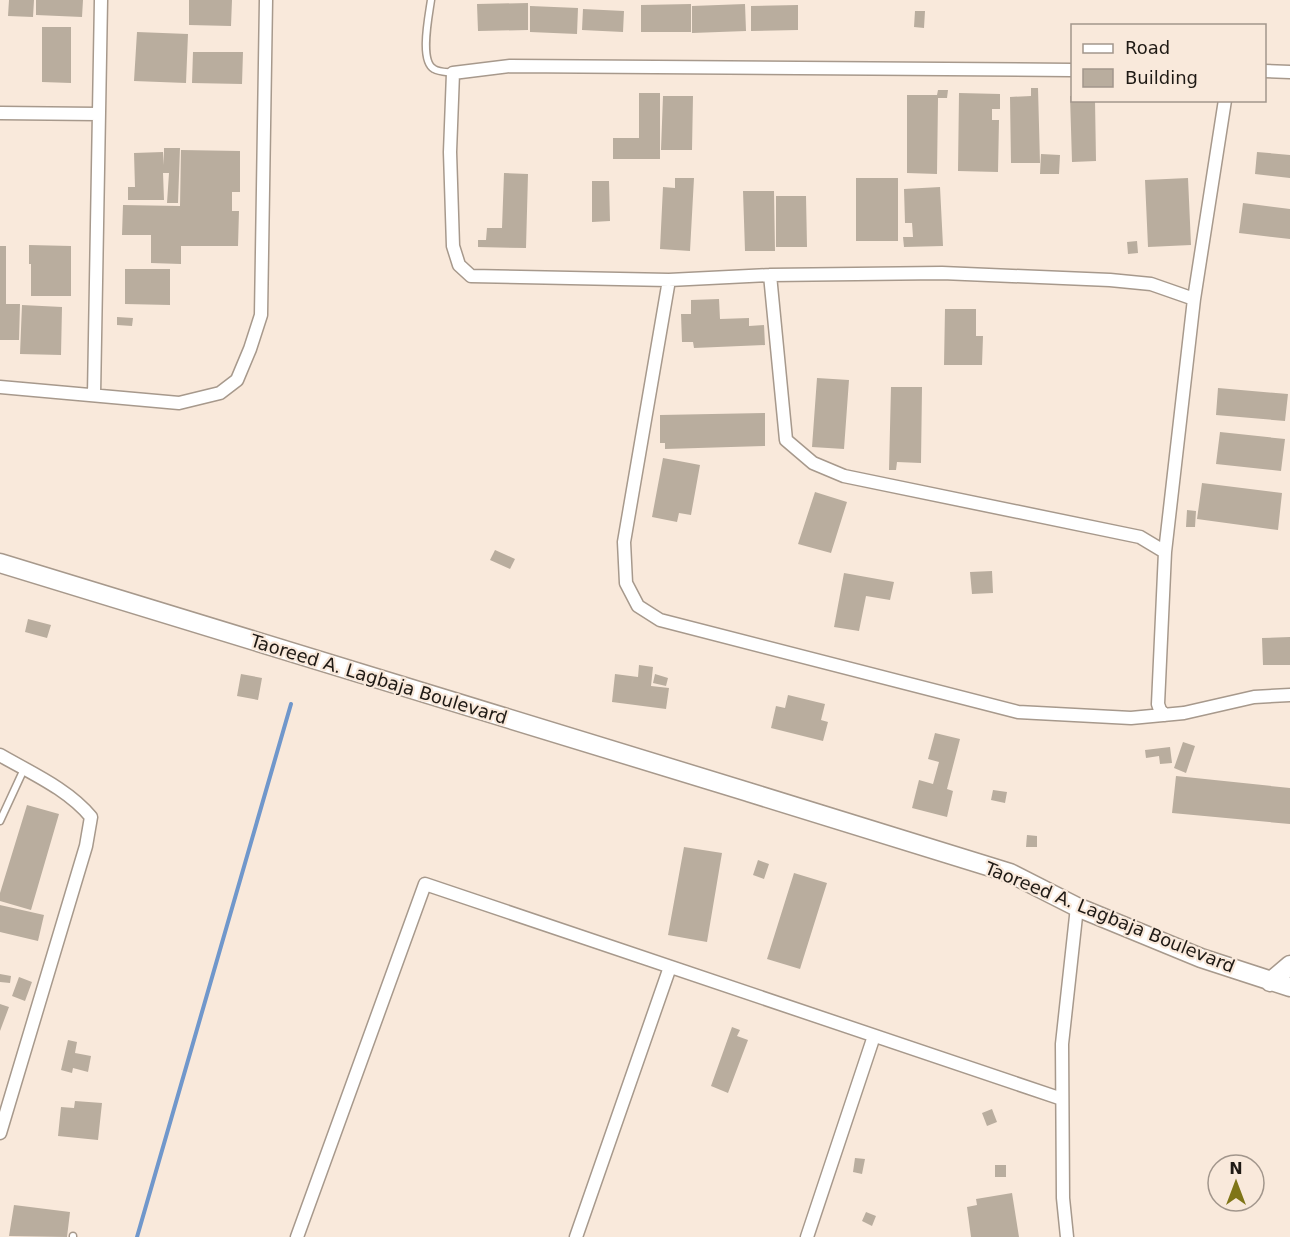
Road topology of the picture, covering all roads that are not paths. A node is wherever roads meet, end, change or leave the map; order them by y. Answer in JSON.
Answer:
{"nodes":[{"id":1,"x":101,"y":0,"type":"edge"},
{"id":2,"x":266,"y":0,"type":"edge"},
{"id":3,"x":431,"y":0,"type":"edge"},
{"id":4,"x":1071,"y":70,"type":"edge"},
{"id":5,"x":1266,"y":71,"type":"edge"},
{"id":6,"x":1290,"y":72,"type":"edge"},
{"id":7,"x":453,"y":73,"type":"junction"},
{"id":8,"x":1225,"y":102,"type":"edge"},
{"id":9,"x":0,"y":112,"type":"edge"},
{"id":10,"x":98,"y":114,"type":"junction"},
{"id":11,"x":770,"y":275,"type":"junction"},
{"id":12,"x":669,"y":280,"type":"junction"},
{"id":13,"x":1194,"y":299,"type":"junction"},
{"id":14,"x":0,"y":387,"type":"edge"},
{"id":15,"x":94,"y":395,"type":"junction"},
{"id":16,"x":1166,"y":552,"type":"junction"},
{"id":17,"x":0,"y":563,"type":"edge"},
{"id":18,"x":1290,"y":695,"type":"edge"},
{"id":19,"x":1165,"y":715,"type":"junction"},
{"id":20,"x":617,"y":751,"type":"dead end"},
{"id":21,"x":0,"y":755,"type":"edge"},
{"id":22,"x":24,"y":769,"type":"junction"},
{"id":23,"x":758,"y":795,"type":"junction"},
{"id":24,"x":0,"y":821,"type":"edge"},
{"id":25,"x":1077,"y":908,"type":"junction"},
{"id":26,"x":1290,"y":965,"type":"edge"},
{"id":27,"x":670,"y":967,"type":"junction"},
{"id":28,"x":1270,"y":982,"type":"junction"},
{"id":29,"x":1290,"y":987,"type":"edge"},
{"id":30,"x":874,"y":1036,"type":"junction"},
{"id":31,"x":1062,"y":1099,"type":"junction"},
{"id":32,"x":0,"y":1133,"type":"edge"},
{"id":33,"x":297,"y":1237,"type":"edge"},
{"id":34,"x":576,"y":1237,"type":"edge"},
{"id":35,"x":807,"y":1237,"type":"edge"},
{"id":36,"x":1067,"y":1237,"type":"edge"}],
"edges":[{"from":1,"to":10,"type":"street"},
{"from":2,"to":15,"type":"street"},
{"from":3,"to":7,"type":"lane"},
{"from":4,"to":7,"type":"street"},
{"from":5,"to":6,"type":"street"},
{"from":7,"to":12,"type":"street"},
{"from":8,"to":13,"type":"street"},
{"from":9,"to":10,"type":"street"},
{"from":10,"to":15,"type":"street"},
{"from":11,"to":12,"type":"street"},
{"from":11,"to":13,"type":"street"},
{"from":11,"to":16,"type":"street"},
{"from":12,"to":19,"type":"street"},
{"from":13,"to":16,"type":"street"},
{"from":14,"to":15,"type":"street"},
{"from":16,"to":19,"type":"street"},
{"from":17,"to":23,"type":"street","name":"Taoreed A. Lagbaja Boulevard"},
{"from":18,"to":19,"type":"street"},
{"from":20,"to":23,"type":"street","name":"Taoreed A. Lagbaja Boulevard"},
{"from":21,"to":22,"type":"street"},
{"from":22,"to":24,"type":"lane"},
{"from":22,"to":32,"type":"street"},
{"from":23,"to":25,"type":"street","name":"Taoreed A. Lagbaja Boulevard"},
{"from":25,"to":28,"type":"street","name":"Taoreed A. Lagbaja Boulevard"},
{"from":25,"to":31,"type":"street"},
{"from":26,"to":28,"type":"street"},
{"from":27,"to":30,"type":"street"},
{"from":27,"to":33,"type":"street"},
{"from":27,"to":34,"type":"street"},
{"from":28,"to":29,"type":"street","name":"Taoreed A. Lagbaja Boulevard"},
{"from":30,"to":31,"type":"street"},
{"from":30,"to":35,"type":"street"},
{"from":31,"to":36,"type":"street"}]}
